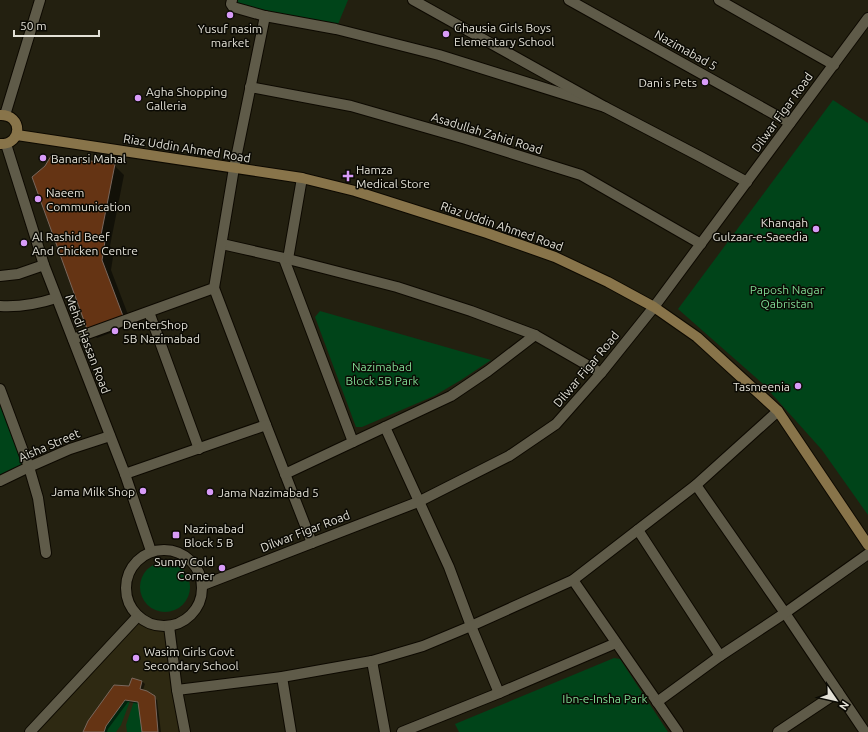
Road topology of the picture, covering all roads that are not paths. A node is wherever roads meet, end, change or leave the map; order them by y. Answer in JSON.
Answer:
{"nodes":[{"id":1,"x":40,"y":0,"type":"edge"},
{"id":2,"x":232,"y":0,"type":"edge"},
{"id":3,"x":413,"y":0,"type":"edge"},
{"id":4,"x":569,"y":0,"type":"edge"},
{"id":5,"x":719,"y":0,"type":"edge"},
{"id":6,"x":265,"y":16,"type":"junction"},
{"id":7,"x":868,"y":18,"type":"edge"},
{"id":8,"x":834,"y":65,"type":"junction"},
{"id":9,"x":250,"y":87,"type":"junction"},
{"id":10,"x":605,"y":107,"type":"junction"},
{"id":11,"x":2,"y":115,"type":"edge"},
{"id":12,"x":790,"y":123,"type":"junction"},
{"id":13,"x":16,"y":135,"type":"junction"},
{"id":14,"x":3,"y":144,"type":"edge"},
{"id":15,"x":234,"y":168,"type":"junction"},
{"id":16,"x":302,"y":178,"type":"junction"},
{"id":17,"x":747,"y":182,"type":"junction"},
{"id":18,"x":222,"y":244,"type":"junction"},
{"id":19,"x":701,"y":244,"type":"junction"},
{"id":20,"x":286,"y":259,"type":"junction"},
{"id":21,"x":44,"y":265,"type":"junction"},
{"id":22,"x":0,"y":276,"type":"edge"},
{"id":23,"x":214,"y":288,"type":"junction"},
{"id":24,"x":56,"y":298,"type":"junction"},
{"id":25,"x":0,"y":306,"type":"edge"},
{"id":26,"x":654,"y":307,"type":"junction"},
{"id":27,"x":149,"y":312,"type":"junction"},
{"id":28,"x":536,"y":335,"type":"junction"},
{"id":29,"x":73,"y":339,"type":"junction"},
{"id":30,"x":601,"y":373,"type":"junction"},
{"id":31,"x":0,"y":389,"type":"edge"},
{"id":32,"x":778,"y":411,"type":"junction"},
{"id":33,"x":266,"y":425,"type":"junction"},
{"id":34,"x":385,"y":427,"type":"junction"},
{"id":35,"x":110,"y":436,"type":"junction"},
{"id":36,"x":353,"y":442,"type":"junction"},
{"id":37,"x":199,"y":449,"type":"junction"},
{"id":38,"x":29,"y":467,"type":"junction"},
{"id":39,"x":125,"y":474,"type":"junction"},
{"id":40,"x":285,"y":474,"type":"junction"},
{"id":41,"x":0,"y":481,"type":"edge"},
{"id":42,"x":696,"y":485,"type":"junction"},
{"id":43,"x":418,"y":502,"type":"junction"},
{"id":44,"x":638,"y":530,"type":"junction"},
{"id":45,"x":312,"y":543,"type":"junction"},
{"id":46,"x":868,"y":545,"type":"edge"},
{"id":47,"x":151,"y":551,"type":"junction"},
{"id":48,"x":46,"y":553,"type":"dead end"},
{"id":49,"x":868,"y":554,"type":"edge"},
{"id":50,"x":573,"y":580,"type":"junction"},
{"id":51,"x":203,"y":585,"type":"junction"},
{"id":52,"x":785,"y":613,"type":"junction"},
{"id":53,"x":138,"y":616,"type":"junction"},
{"id":54,"x":169,"y":626,"type":"junction"},
{"id":55,"x":472,"y":626,"type":"junction"},
{"id":56,"x":616,"y":643,"type":"junction"},
{"id":57,"x":720,"y":656,"type":"junction"},
{"id":58,"x":372,"y":660,"type":"junction"},
{"id":59,"x":282,"y":677,"type":"junction"},
{"id":60,"x":177,"y":690,"type":"junction"},
{"id":61,"x":838,"y":692,"type":"junction"},
{"id":62,"x":499,"y":693,"type":"junction"},
{"id":63,"x":657,"y":702,"type":"junction"},
{"id":64,"x":30,"y":732,"type":"edge"},
{"id":65,"x":185,"y":732,"type":"edge"},
{"id":66,"x":291,"y":732,"type":"edge"},
{"id":67,"x":385,"y":732,"type":"edge"},
{"id":68,"x":402,"y":732,"type":"edge"},
{"id":69,"x":678,"y":732,"type":"edge"},
{"id":70,"x":778,"y":732,"type":"edge"},
{"id":71,"x":865,"y":732,"type":"edge"}],
"edges":[{"from":1,"to":11,"type":"street"},
{"from":2,"to":6,"type":"street"},
{"from":3,"to":10,"type":"street"},
{"from":4,"to":12,"type":"street","name":"Nazimabad 5"},
{"from":5,"to":8,"type":"street"},
{"from":6,"to":9,"type":"street"},
{"from":6,"to":10,"type":"street"},
{"from":7,"to":8,"type":"street","name":"Dilwar Figar Road"},
{"from":8,"to":12,"type":"street","name":"Dilwar Figar Road"},
{"from":9,"to":15,"type":"street"},
{"from":9,"to":19,"type":"street","name":"Asadullah Zahid Road"},
{"from":10,"to":17,"type":"street"},
{"from":11,"to":13,"type":"main road"},
{"from":12,"to":17,"type":"street","name":"Dilwar Figar Road"},
{"from":13,"to":14,"type":"main road"},
{"from":13,"to":15,"type":"main road","name":"Riaz Uddin Ahmed Road"},
{"from":14,"to":21,"type":"street","name":"Mehdi Hassan Road"},
{"from":15,"to":16,"type":"main road","name":"Riaz Uddin Ahmed Road"},
{"from":15,"to":18,"type":"street"},
{"from":16,"to":20,"type":"street"},
{"from":16,"to":26,"type":"main road","name":"Riaz Uddin Ahmed Road"},
{"from":17,"to":19,"type":"street","name":"Dilwar Figar Road"},
{"from":18,"to":20,"type":"street"},
{"from":18,"to":23,"type":"street"},
{"from":19,"to":26,"type":"street","name":"Dilwar Figar Road"},
{"from":20,"to":28,"type":"street"},
{"from":20,"to":36,"type":"street"},
{"from":21,"to":22,"type":"street"},
{"from":21,"to":24,"type":"street","name":"Mehdi Hassan Road"},
{"from":23,"to":27,"type":"street"},
{"from":23,"to":33,"type":"street"},
{"from":24,"to":25,"type":"street"},
{"from":24,"to":29,"type":"street","name":"Mehdi Hassan Road"},
{"from":26,"to":30,"type":"street","name":"Dilwar Figar Road"},
{"from":26,"to":32,"type":"main road","name":"Riaz Uddin Ahmed Road"},
{"from":27,"to":29,"type":"street"},
{"from":27,"to":37,"type":"street"},
{"from":28,"to":30,"type":"street"},
{"from":28,"to":34,"type":"street"},
{"from":29,"to":35,"type":"street","name":"Mehdi Hassan Road"},
{"from":30,"to":43,"type":"street","name":"Dilwar Figar Road"},
{"from":31,"to":38,"type":"street"},
{"from":32,"to":42,"type":"street"},
{"from":32,"to":46,"type":"main road","name":"Riaz Uddin Ahmed Road"},
{"from":33,"to":37,"type":"street"},
{"from":33,"to":40,"type":"street"},
{"from":34,"to":36,"type":"street"},
{"from":34,"to":43,"type":"street"},
{"from":35,"to":38,"type":"street","name":"Aisha Street"},
{"from":35,"to":39,"type":"street","name":"Mehdi Hassan Road"},
{"from":36,"to":40,"type":"street"},
{"from":37,"to":39,"type":"street"},
{"from":38,"to":41,"type":"street","name":"Aisha Street"},
{"from":38,"to":48,"type":"street"},
{"from":39,"to":47,"type":"street","name":"Mehdi Hassan Road"},
{"from":40,"to":45,"type":"street"},
{"from":42,"to":44,"type":"street"},
{"from":42,"to":52,"type":"street"},
{"from":43,"to":45,"type":"street","name":"Dilwar Figar Road"},
{"from":43,"to":55,"type":"street"},
{"from":44,"to":50,"type":"street"},
{"from":44,"to":57,"type":"street"},
{"from":45,"to":51,"type":"street","name":"Dilwar Figar Road"},
{"from":47,"to":51,"type":"street"},
{"from":47,"to":53,"type":"street"},
{"from":49,"to":52,"type":"street"},
{"from":50,"to":55,"type":"street"},
{"from":50,"to":56,"type":"street"},
{"from":51,"to":54,"type":"street"},
{"from":52,"to":57,"type":"street"},
{"from":52,"to":61,"type":"street"},
{"from":53,"to":54,"type":"street"},
{"from":53,"to":64,"type":"street"},
{"from":54,"to":60,"type":"street"},
{"from":55,"to":58,"type":"street"},
{"from":55,"to":62,"type":"street"},
{"from":56,"to":62,"type":"street"},
{"from":56,"to":63,"type":"street"},
{"from":57,"to":63,"type":"street"},
{"from":58,"to":59,"type":"street"},
{"from":58,"to":67,"type":"street"},
{"from":59,"to":60,"type":"street"},
{"from":59,"to":66,"type":"street"},
{"from":60,"to":65,"type":"street"},
{"from":61,"to":70,"type":"street"},
{"from":61,"to":71,"type":"street"},
{"from":62,"to":68,"type":"street"},
{"from":63,"to":69,"type":"street"}]}
